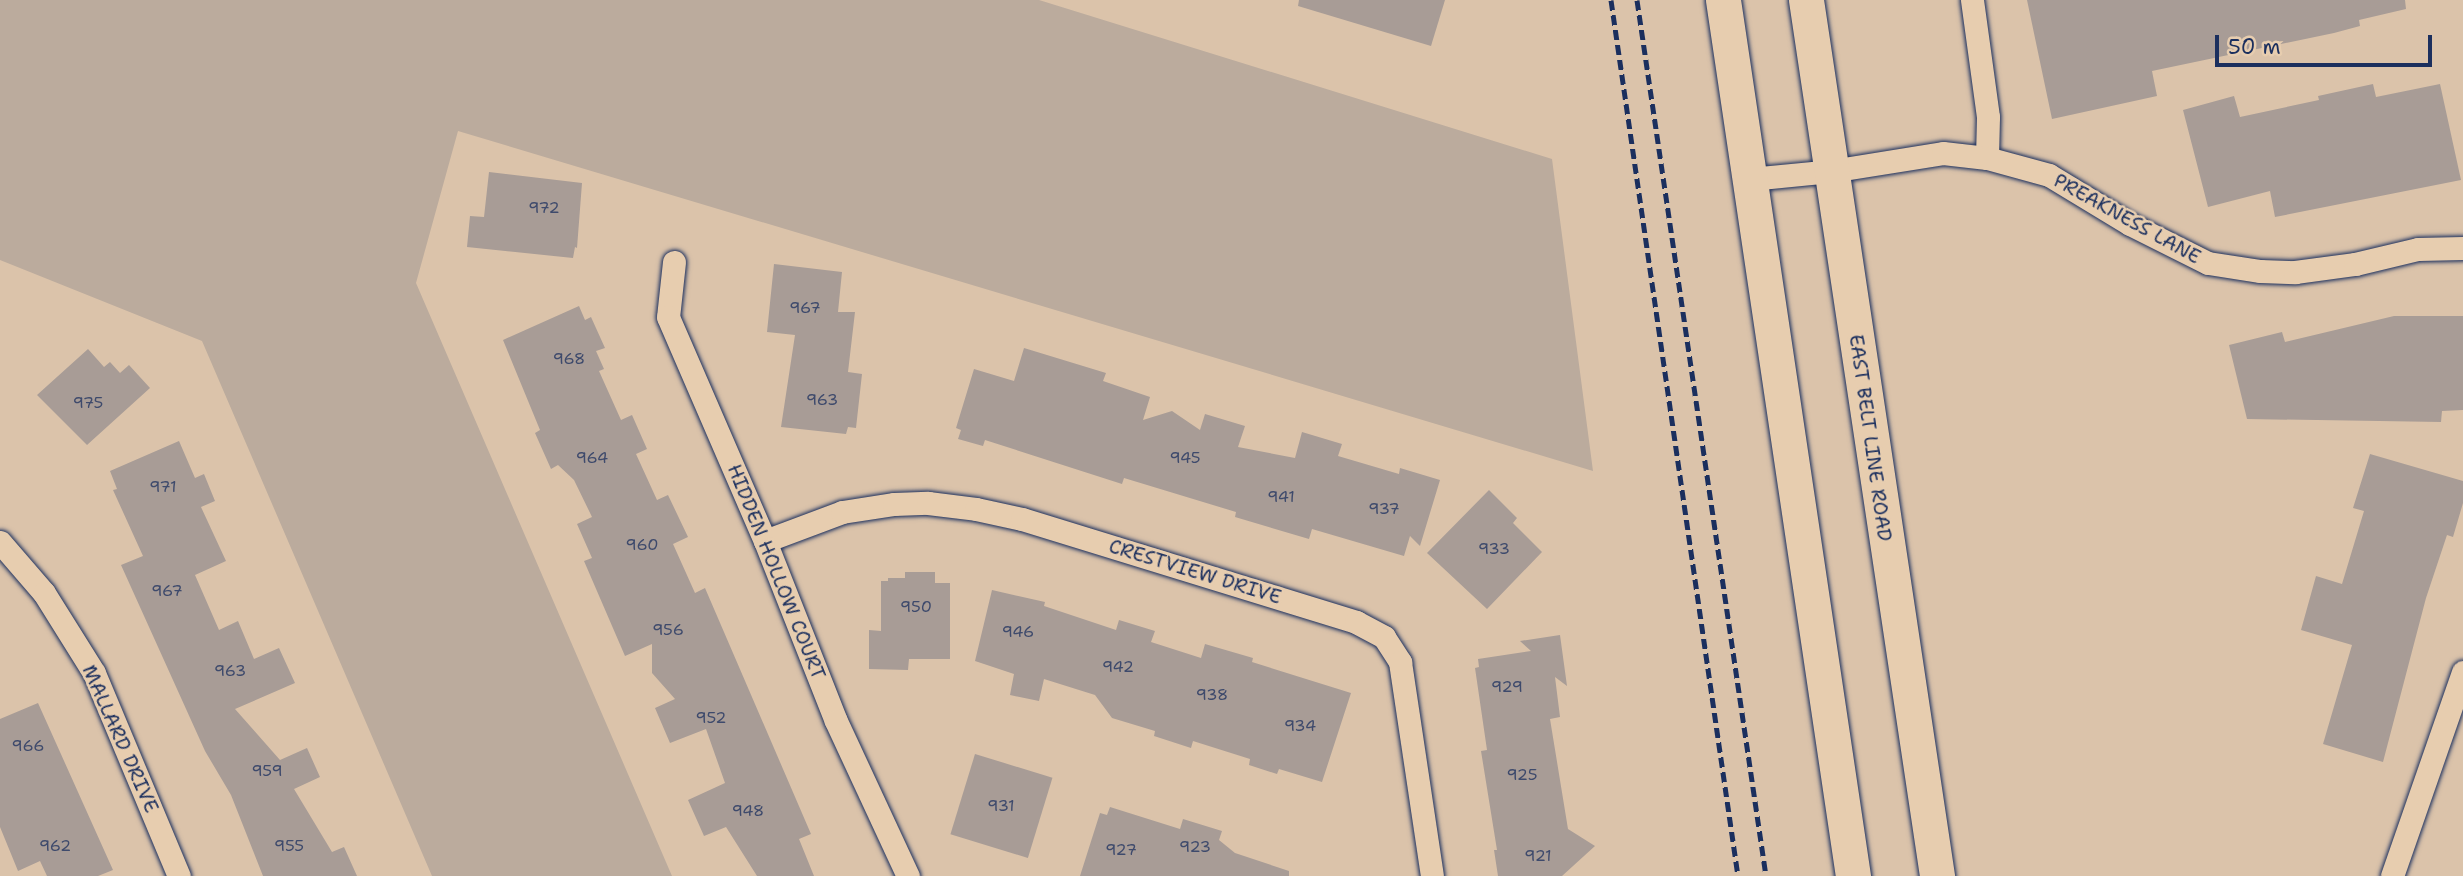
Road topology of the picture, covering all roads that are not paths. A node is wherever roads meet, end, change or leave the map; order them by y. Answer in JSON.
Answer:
{"nodes":[{"id":1,"x":1723,"y":0,"type":"edge"},
{"id":2,"x":1806,"y":0,"type":"edge"},
{"id":3,"x":1972,"y":0,"type":"edge"},
{"id":4,"x":1987,"y":158,"type":"junction"},
{"id":5,"x":1831,"y":171,"type":"junction"},
{"id":6,"x":1750,"y":179,"type":"junction"},
{"id":7,"x":2463,"y":248,"type":"edge"},
{"id":8,"x":674,"y":262,"type":"dead end"},
{"id":9,"x":765,"y":541,"type":"junction"},
{"id":10,"x":0,"y":542,"type":"edge"},
{"id":11,"x":2463,"y":672,"type":"edge"},
{"id":12,"x":179,"y":876,"type":"edge"},
{"id":13,"x":908,"y":876,"type":"edge"},
{"id":14,"x":1432,"y":876,"type":"edge"},
{"id":15,"x":1853,"y":876,"type":"edge"},
{"id":16,"x":1937,"y":876,"type":"edge"},
{"id":17,"x":2392,"y":876,"type":"edge"}],
"edges":[{"from":1,"to":6,"type":"main road"},
{"from":2,"to":5,"type":"main road","name":"EAST BELT LINE ROAD"},
{"from":3,"to":4,"type":"street"},
{"from":4,"to":5,"type":"street","name":"PREAKNESS LANE"},
{"from":4,"to":7,"type":"street","name":"PREAKNESS LANE"},
{"from":5,"to":6,"type":"street","name":"PREAKNESS LANE"},
{"from":5,"to":16,"type":"main road","name":"EAST BELT LINE ROAD"},
{"from":6,"to":15,"type":"main road"},
{"from":8,"to":9,"type":"street","name":"HIDDEN HOLLOW COURT"},
{"from":9,"to":13,"type":"street","name":"HIDDEN HOLLOW COURT"},
{"from":9,"to":14,"type":"street","name":"CRESTVIEW DRIVE"},
{"from":10,"to":12,"type":"street","name":"MALLARD DRIVE"},
{"from":11,"to":17,"type":"street"}]}
